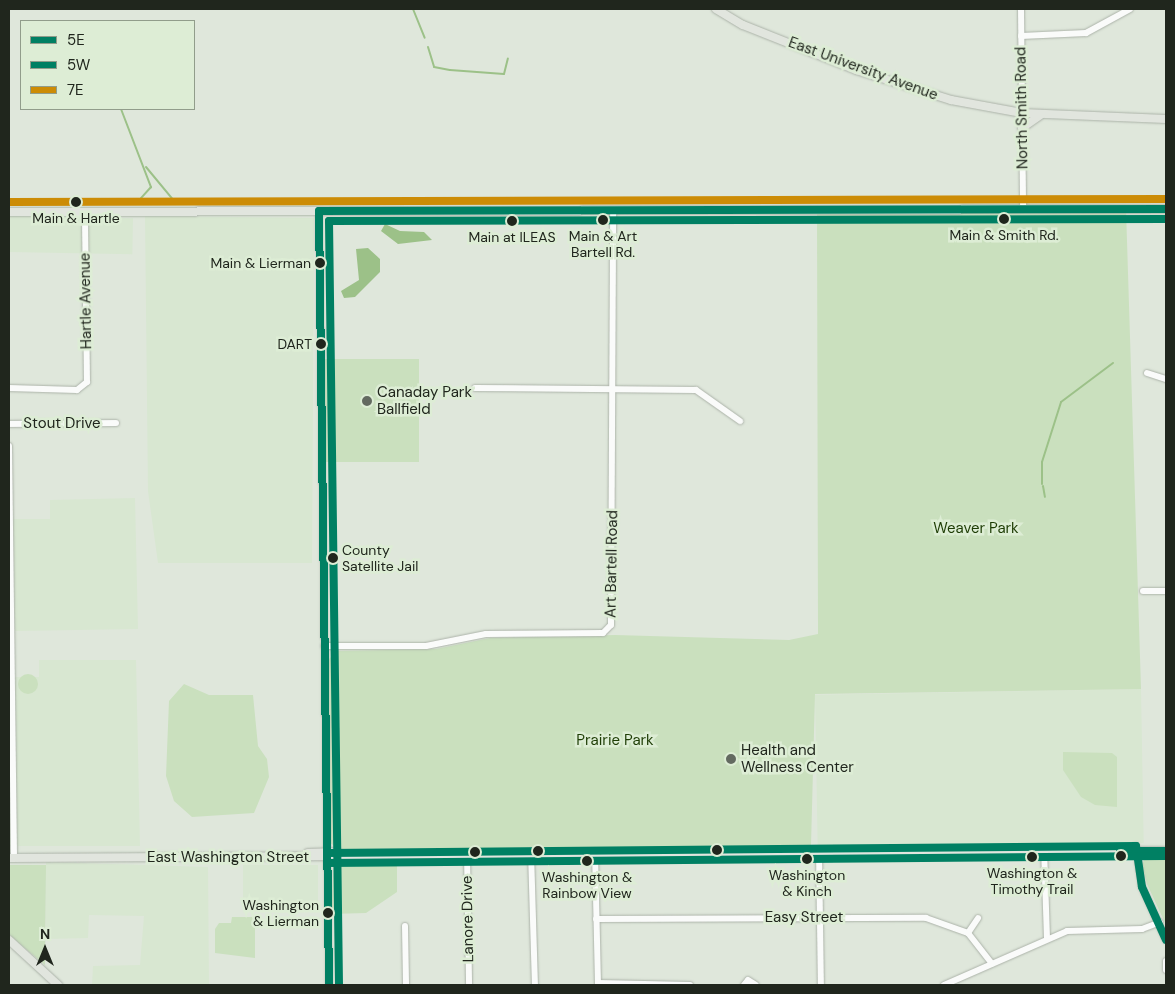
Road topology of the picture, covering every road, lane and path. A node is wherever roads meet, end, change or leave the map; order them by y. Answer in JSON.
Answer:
{"nodes":[{"id":1,"x":716,"y":9,"type":"edge"},
{"id":2,"x":1021,"y":9,"type":"edge"},
{"id":3,"x":1130,"y":9,"type":"edge"},
{"id":4,"x":1021,"y":36,"type":"junction"},
{"id":5,"x":1022,"y":112,"type":"junction"},
{"id":6,"x":1042,"y":114,"type":"junction"},
{"id":7,"x":1166,"y":120,"type":"edge"},
{"id":8,"x":1022,"y":128,"type":"junction"},
{"id":9,"x":1023,"y":208,"type":"junction"},
{"id":10,"x":1166,"y":209,"type":"edge"},
{"id":11,"x":85,"y":211,"type":"junction"},
{"id":12,"x":319,"y":211,"type":"junction"},
{"id":13,"x":613,"y":211,"type":"junction"},
{"id":14,"x":9,"y":212,"type":"edge"},
{"id":15,"x":1147,"y":373,"type":"dead end"},
{"id":16,"x":1166,"y":379,"type":"edge"},
{"id":17,"x":9,"y":388,"type":"edge"},
{"id":18,"x":476,"y":388,"type":"dead end"},
{"id":19,"x":613,"y":389,"type":"junction"},
{"id":20,"x":740,"y":420,"type":"dead end"},
{"id":21,"x":9,"y":424,"type":"edge"},
{"id":22,"x":116,"y":424,"type":"dead end"},
{"id":23,"x":9,"y":446,"type":"edge"},
{"id":24,"x":10,"y":526,"type":"edge"},
{"id":25,"x":1143,"y":591,"type":"dead end"},
{"id":26,"x":1166,"y":591,"type":"edge"},
{"id":27,"x":324,"y":646,"type":"junction"},
{"id":28,"x":11,"y":671,"type":"edge"},
{"id":29,"x":1166,"y":846,"type":"edge"},
{"id":30,"x":1136,"y":849,"type":"junction"},
{"id":31,"x":1044,"y":850,"type":"junction"},
{"id":32,"x":1166,"y":851,"type":"edge"},
{"id":33,"x":819,"y":853,"type":"junction"},
{"id":34,"x":467,"y":854,"type":"junction"},
{"id":35,"x":532,"y":854,"type":"junction"},
{"id":36,"x":595,"y":854,"type":"junction"},
{"id":37,"x":11,"y":856,"type":"edge"},
{"id":38,"x":328,"y":856,"type":"junction"},
{"id":39,"x":820,"y":918,"type":"junction"},
{"id":40,"x":978,"y":918,"type":"dead end"},
{"id":41,"x":596,"y":919,"type":"junction"},
{"id":42,"x":1160,"y":922,"type":"junction"},
{"id":43,"x":405,"y":926,"type":"dead end"},
{"id":44,"x":968,"y":933,"type":"junction"},
{"id":45,"x":1047,"y":938,"type":"junction"},
{"id":46,"x":1166,"y":940,"type":"edge"},
{"id":47,"x":9,"y":941,"type":"edge"},
{"id":48,"x":1166,"y":962,"type":"edge"},
{"id":49,"x":992,"y":964,"type":"junction"},
{"id":50,"x":1166,"y":970,"type":"edge"},
{"id":51,"x":598,"y":984,"type":"edge"},
{"id":52,"x":58,"y":985,"type":"edge"},
{"id":53,"x":329,"y":985,"type":"edge"},
{"id":54,"x":406,"y":985,"type":"edge"},
{"id":55,"x":469,"y":985,"type":"edge"},
{"id":56,"x":535,"y":985,"type":"edge"},
{"id":57,"x":690,"y":985,"type":"edge"},
{"id":58,"x":744,"y":985,"type":"edge"},
{"id":59,"x":756,"y":985,"type":"edge"},
{"id":60,"x":821,"y":985,"type":"edge"},
{"id":61,"x":944,"y":985,"type":"edge"}],
"edges":[{"from":1,"to":5,"type":"main road","name":"East University Avenue"},
{"from":2,"to":4,"type":"street","name":"North Smith Road"},
{"from":3,"to":4,"type":"street"},
{"from":4,"to":5,"type":"street","name":"North Smith Road"},
{"from":5,"to":6,"type":"main road","name":"East University Avenue"},
{"from":5,"to":8,"type":"street","name":"North Smith Road"},
{"from":6,"to":7,"type":"main road","name":"East University Avenue"},
{"from":6,"to":8,"type":"main road"},
{"from":8,"to":9,"type":"street","name":"North Smith Road"},
{"from":9,"to":10,"type":"main road"},
{"from":9,"to":13,"type":"main road"},
{"from":11,"to":12,"type":"main road"},
{"from":11,"to":14,"type":"main road"},
{"from":11,"to":17,"type":"street","name":"Hartle Avenue"},
{"from":12,"to":13,"type":"main road"},
{"from":12,"to":27,"type":"street"},
{"from":13,"to":19,"type":"street","name":"Art Bartell Road"},
{"from":15,"to":16,"type":"street"},
{"from":18,"to":19,"type":"street"},
{"from":19,"to":20,"type":"street"},
{"from":19,"to":27,"type":"street","name":"Art Bartell Road"},
{"from":21,"to":22,"type":"street","name":"Stout Drive"},
{"from":23,"to":24,"type":"street"},
{"from":24,"to":28,"type":"street"},
{"from":25,"to":26,"type":"street"},
{"from":27,"to":38,"type":"street"},
{"from":28,"to":37,"type":"street"},
{"from":29,"to":30,"type":"main road","name":"East Washington Street"},
{"from":30,"to":31,"type":"main road","name":"East Washington Street"},
{"from":30,"to":32,"type":"main road","name":"East Washington Street"},
{"from":30,"to":42,"type":"street"},
{"from":31,"to":33,"type":"main road","name":"East Washington Street"},
{"from":31,"to":45,"type":"street"},
{"from":33,"to":36,"type":"main road","name":"East Washington Street"},
{"from":33,"to":39,"type":"street"},
{"from":34,"to":35,"type":"main road","name":"East Washington Street"},
{"from":34,"to":38,"type":"main road","name":"East Washington Street"},
{"from":34,"to":55,"type":"street","name":"Lanore Drive"},
{"from":35,"to":36,"type":"main road","name":"East Washington Street"},
{"from":35,"to":56,"type":"street"},
{"from":36,"to":41,"type":"street"},
{"from":37,"to":38,"type":"main road","name":"East Washington Street"},
{"from":38,"to":53,"type":"street"},
{"from":39,"to":41,"type":"street","name":"Easy Street"},
{"from":39,"to":44,"type":"street","name":"Easy Street"},
{"from":39,"to":60,"type":"street"},
{"from":40,"to":44,"type":"street"},
{"from":41,"to":51,"type":"street"},
{"from":42,"to":45,"type":"street"},
{"from":42,"to":46,"type":"street"},
{"from":43,"to":54,"type":"street"},
{"from":44,"to":49,"type":"street"},
{"from":45,"to":49,"type":"street"},
{"from":47,"to":52,"type":"main road"},
{"from":48,"to":50,"type":"street"},
{"from":49,"to":61,"type":"street"},
{"from":51,"to":57,"type":"street"},
{"from":58,"to":59,"type":"street"}]}
